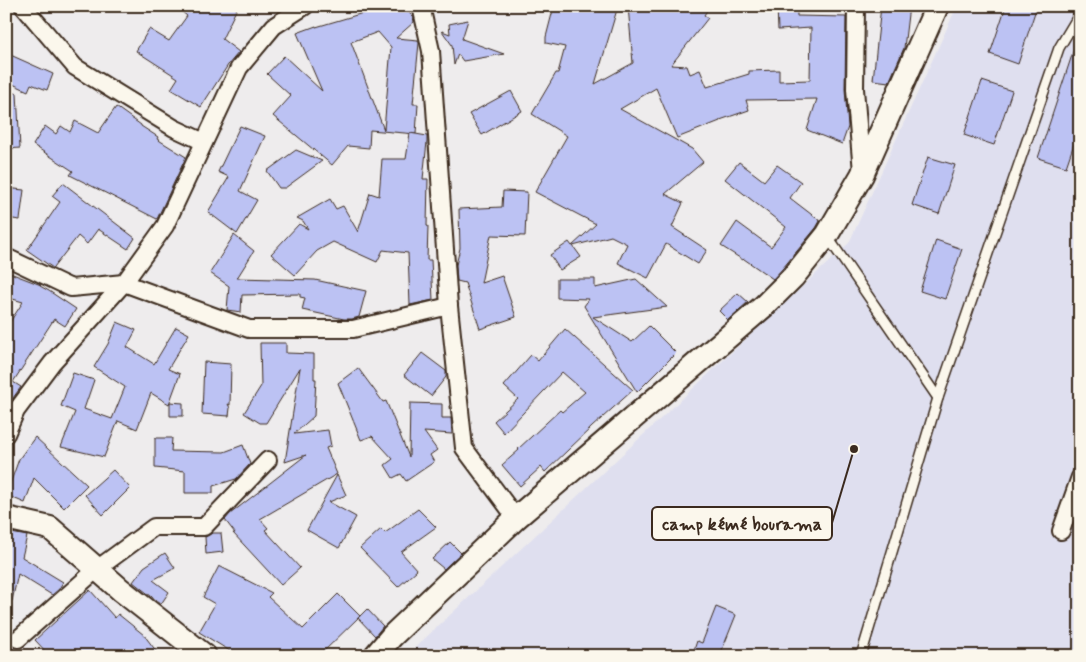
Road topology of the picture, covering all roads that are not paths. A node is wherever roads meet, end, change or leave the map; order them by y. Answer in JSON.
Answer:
{"nodes":[{"id":1,"x":23,"y":6,"type":"edge"},
{"id":2,"x":305,"y":6,"type":"edge"},
{"id":3,"x":421,"y":6,"type":"edge"},
{"id":4,"x":856,"y":6,"type":"edge"},
{"id":5,"x":936,"y":6,"type":"edge"},
{"id":6,"x":1080,"y":14,"type":"edge"},
{"id":7,"x":204,"y":142,"type":"junction"},
{"id":8,"x":862,"y":174,"type":"junction"},
{"id":9,"x":827,"y":235,"type":"junction"},
{"id":10,"x":6,"y":257,"type":"edge"},
{"id":11,"x":124,"y":283,"type":"junction"},
{"id":12,"x":449,"y":306,"type":"junction"},
{"id":13,"x":938,"y":398,"type":"junction"},
{"id":14,"x":6,"y":434,"type":"edge"},
{"id":15,"x":268,"y":460,"type":"dead end"},
{"id":16,"x":1080,"y":477,"type":"edge"},
{"id":17,"x":6,"y":518,"type":"edge"},
{"id":18,"x":516,"y":518,"type":"junction"},
{"id":19,"x":1061,"y":531,"type":"dead end"},
{"id":20,"x":97,"y":569,"type":"junction"},
{"id":21,"x":18,"y":639,"type":"dead end"},
{"id":22,"x":205,"y":656,"type":"edge"},
{"id":23,"x":375,"y":656,"type":"edge"},
{"id":24,"x":861,"y":656,"type":"edge"}],
"edges":[{"from":1,"to":7,"type":"street"},
{"from":2,"to":7,"type":"street"},
{"from":3,"to":12,"type":"street"},
{"from":4,"to":8,"type":"street"},
{"from":5,"to":8,"type":"main road"},
{"from":6,"to":13,"type":"lane"},
{"from":7,"to":11,"type":"street"},
{"from":8,"to":9,"type":"main road"},
{"from":9,"to":13,"type":"lane"},
{"from":9,"to":18,"type":"main road"},
{"from":10,"to":11,"type":"street"},
{"from":11,"to":12,"type":"street"},
{"from":11,"to":14,"type":"street"},
{"from":12,"to":18,"type":"street"},
{"from":13,"to":24,"type":"lane"},
{"from":15,"to":20,"type":"street"},
{"from":16,"to":19,"type":"street"},
{"from":17,"to":20,"type":"main road"},
{"from":18,"to":23,"type":"main road"},
{"from":20,"to":21,"type":"street"},
{"from":20,"to":22,"type":"main road"}]}
